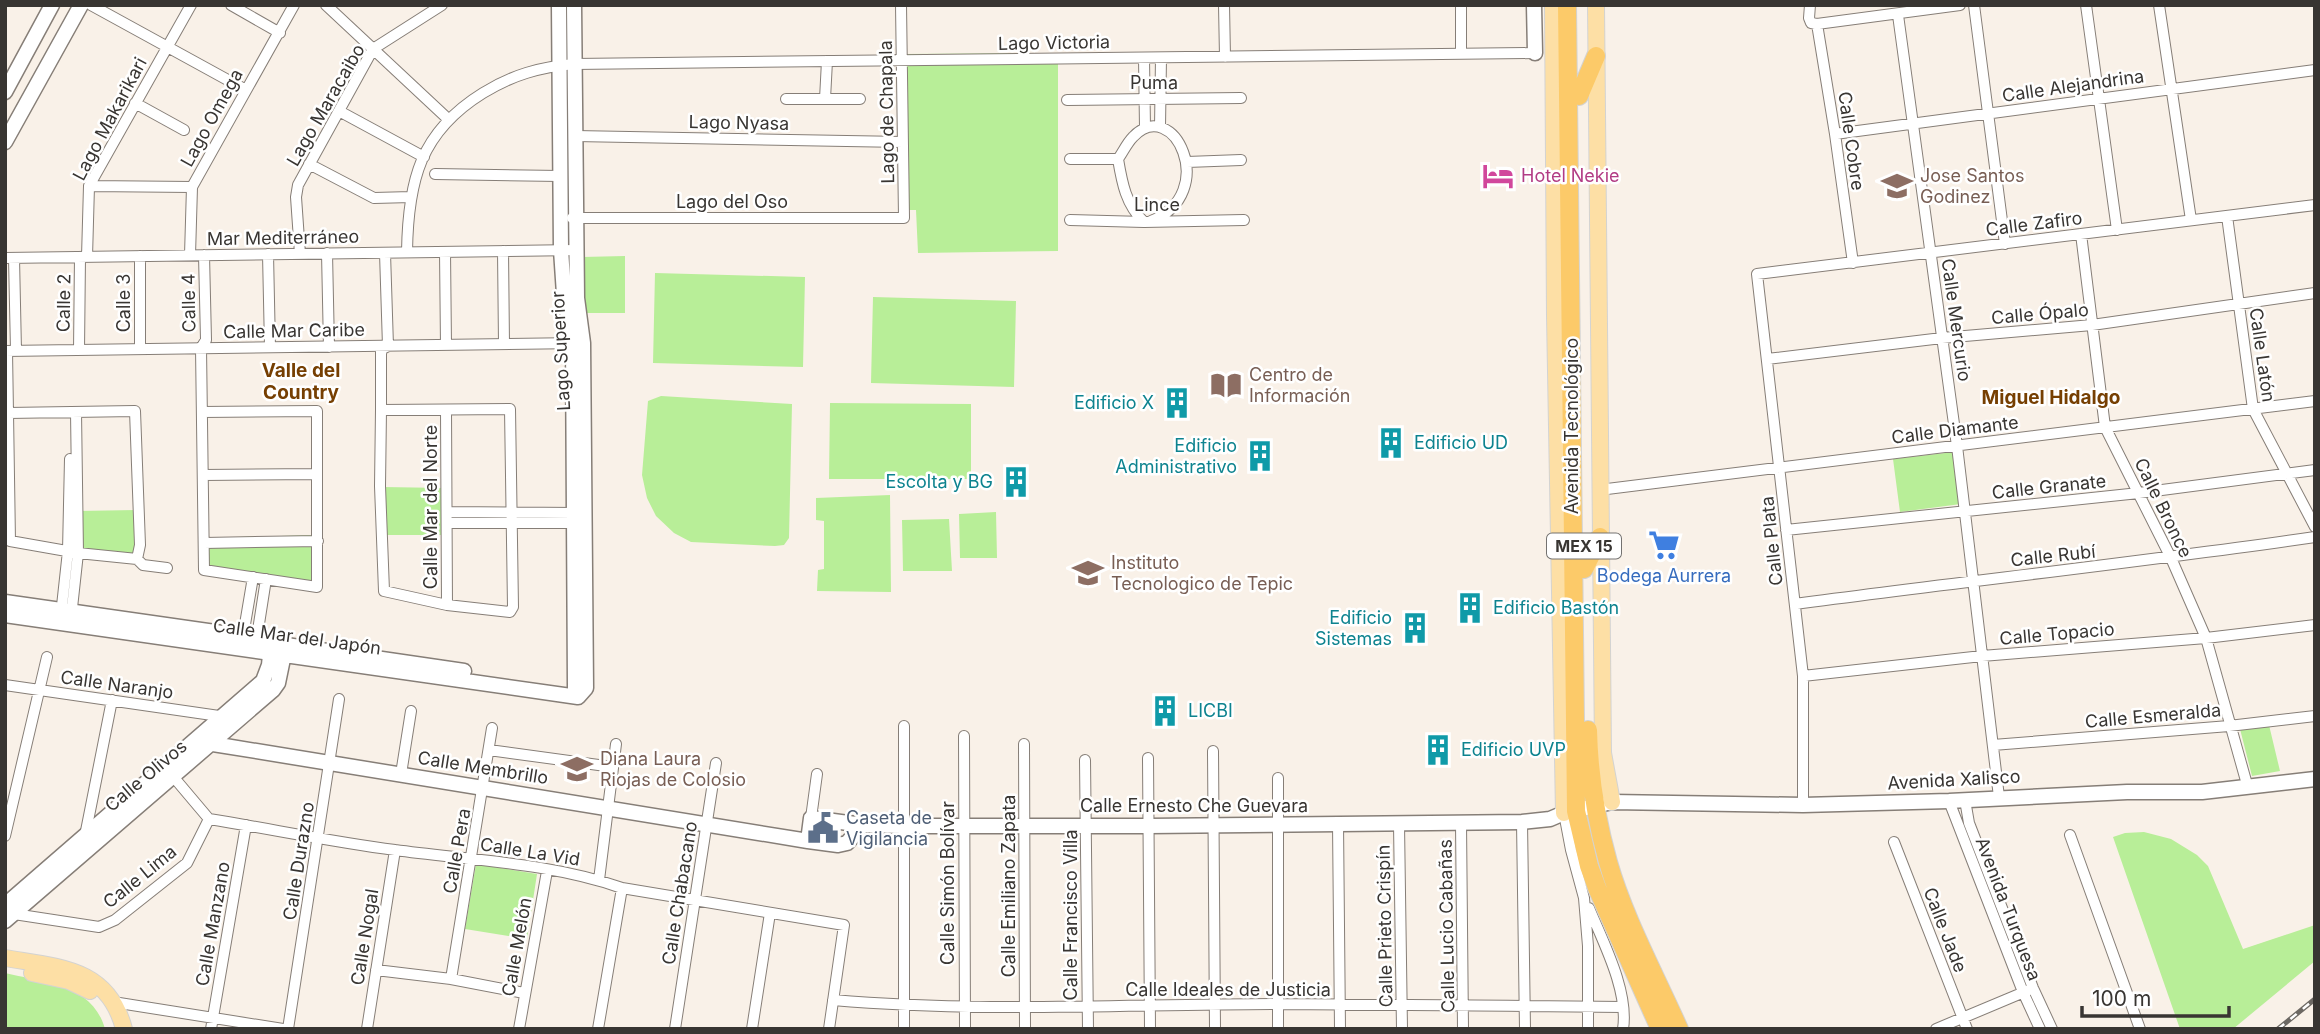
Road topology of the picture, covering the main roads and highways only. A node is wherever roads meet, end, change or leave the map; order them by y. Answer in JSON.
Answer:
{"nodes":[{"id":1,"x":1596,"y":5,"type":"edge"},
{"id":2,"x":1566,"y":6,"type":"edge"},
{"id":3,"x":1596,"y":56,"type":"junction"},
{"id":4,"x":1579,"y":96,"type":"junction"},
{"id":5,"x":1557,"y":403,"type":"junction"},
{"id":6,"x":1572,"y":436,"type":"junction"},
{"id":7,"x":1600,"y":537,"type":"junction"},
{"id":8,"x":1584,"y":569,"type":"junction"},
{"id":9,"x":1604,"y":804,"type":"junction"},
{"id":10,"x":1570,"y":812,"type":"junction"},
{"id":11,"x":5,"y":958,"type":"edge"},
{"id":12,"x":5,"y":968,"type":"edge"},
{"id":13,"x":114,"y":1029,"type":"edge"},
{"id":14,"x":124,"y":1029,"type":"edge"},
{"id":15,"x":1660,"y":1029,"type":"edge"},
{"id":16,"x":1679,"y":1029,"type":"edge"}],
"edges":[{"from":1,"to":3,"type":"main road","name":"Avenida Tecnológico"},
{"from":2,"to":4,"type":"highway","name":"Avenida Tecnológico","number":"MEX 15"},
{"from":2,"to":5,"type":"main road","name":"Avenida Tecnológico"},
{"from":2,"to":6,"type":"highway","name":"Avenida Tecnológico","number":"MEX 15"},
{"from":3,"to":4,"type":"highway"},
{"from":3,"to":7,"type":"main road","name":"Avenida Tecnológico"},
{"from":4,"to":8,"type":"highway","name":"Avenida Tecnológico","number":"MEX 15"},
{"from":5,"to":6,"type":"highway"},
{"from":5,"to":10,"type":"main road","name":"Avenida Tecnológico"},
{"from":6,"to":10,"type":"highway","name":"Avenida Tecnológico","number":"MEX 15"},
{"from":7,"to":8,"type":"highway"},
{"from":7,"to":9,"type":"main road","name":"Avenida Tecnológico"},
{"from":8,"to":9,"type":"highway","name":"Avenida Tecnológico","number":"MEX 15"},
{"from":9,"to":16,"type":"highway","name":"Avenida Tecnológico","number":"MEX 15"},
{"from":10,"to":15,"type":"highway","name":"Avenida Tecnológico","number":"MEX 15"},
{"from":11,"to":14,"type":"main road"},
{"from":12,"to":13,"type":"main road"}]}
